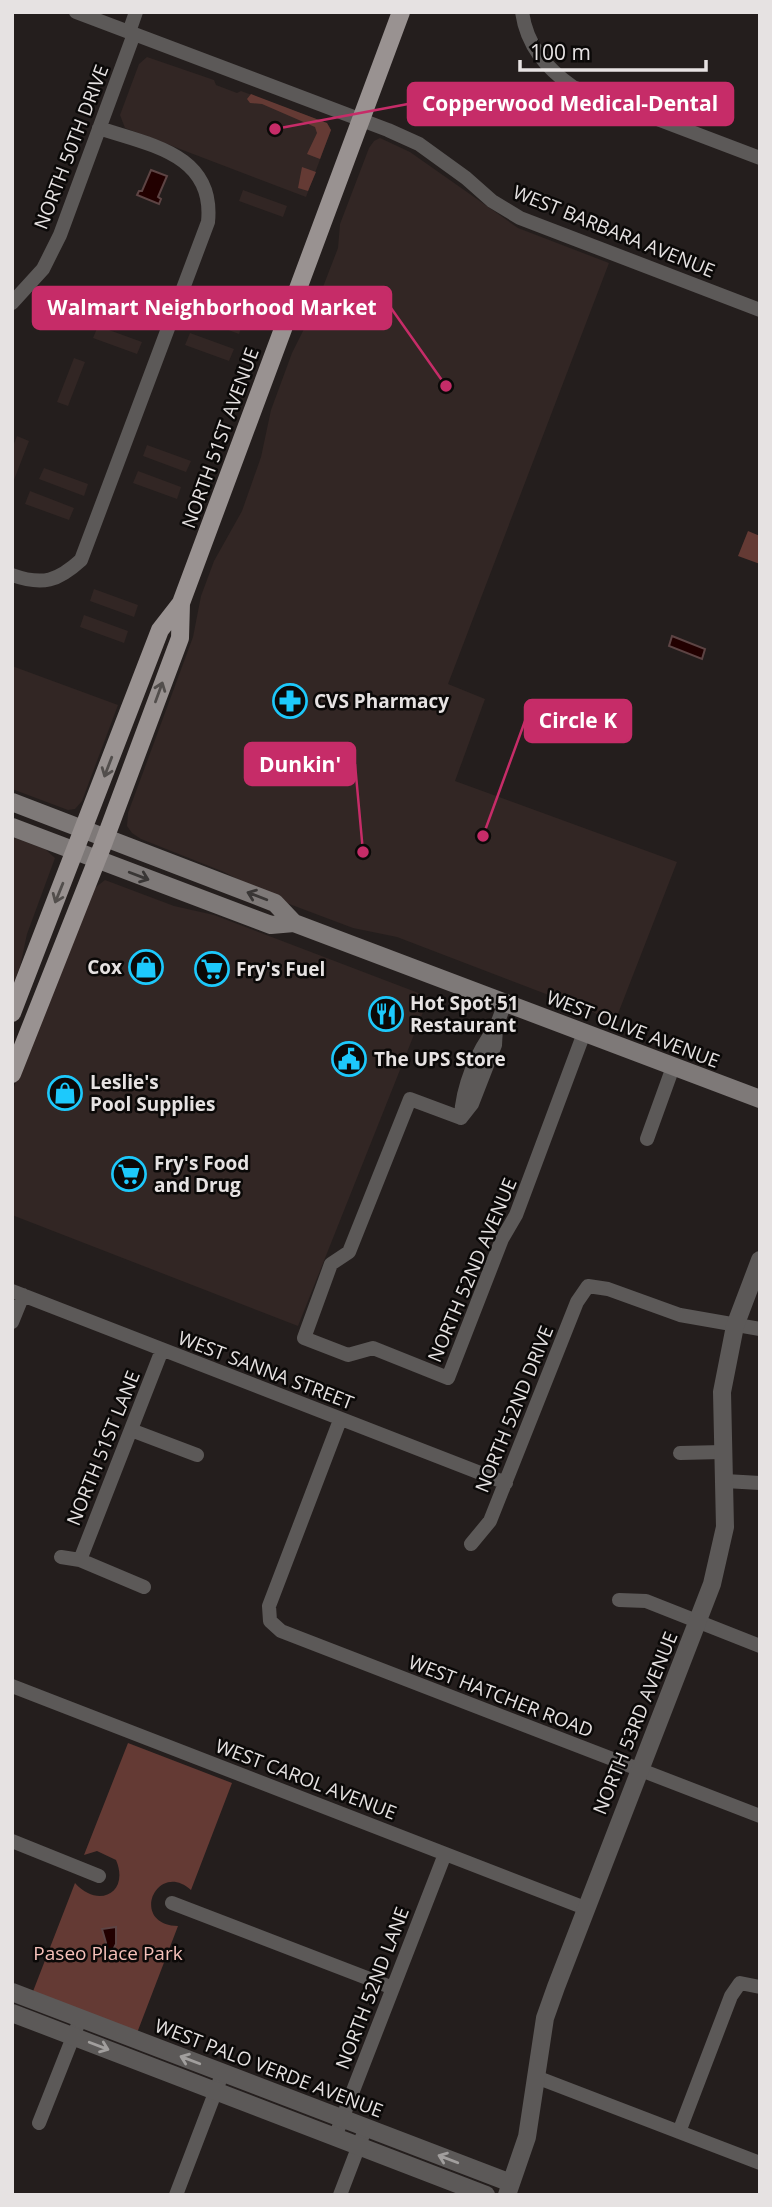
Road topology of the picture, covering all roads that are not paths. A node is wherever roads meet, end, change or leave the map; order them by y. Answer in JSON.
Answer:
{"nodes":[{"id":1,"x":76,"y":12,"type":"edge"},
{"id":2,"x":136,"y":12,"type":"edge"},
{"id":3,"x":401,"y":12,"type":"edge"},
{"id":4,"x":522,"y":12,"type":"edge"},
{"id":5,"x":132,"y":33,"type":"junction"},
{"id":6,"x":361,"y":118,"type":"junction"},
{"id":7,"x":99,"y":128,"type":"junction"},
{"id":8,"x":760,"y":158,"type":"edge"},
{"id":9,"x":12,"y":303,"type":"edge"},
{"id":10,"x":760,"y":310,"type":"edge"},
{"id":11,"x":12,"y":575,"type":"edge"},
{"id":12,"x":181,"y":603,"type":"junction"},
{"id":13,"x":12,"y":802,"type":"edge"},
{"id":14,"x":12,"y":827,"type":"edge"},
{"id":15,"x":84,"y":829,"type":"junction"},
{"id":16,"x":105,"y":838,"type":"junction"},
{"id":17,"x":75,"y":851,"type":"junction"},
{"id":18,"x":97,"y":860,"type":"junction"},
{"id":19,"x":294,"y":923,"type":"junction"},
{"id":20,"x":505,"y":1003,"type":"junction"},
{"id":21,"x":12,"y":1013,"type":"edge"},
{"id":22,"x":584,"y":1033,"type":"junction"},
{"id":23,"x":673,"y":1067,"type":"junction"},
{"id":24,"x":12,"y":1074,"type":"edge"},
{"id":25,"x":760,"y":1100,"type":"edge"},
{"id":26,"x":646,"y":1139,"type":"dead end"},
{"id":27,"x":760,"y":1260,"type":"edge"},
{"id":28,"x":18,"y":1293,"type":"edge"},
{"id":29,"x":12,"y":1322,"type":"edge"},
{"id":30,"x":735,"y":1326,"type":"junction"},
{"id":31,"x":760,"y":1329,"type":"edge"},
{"id":32,"x":162,"y":1350,"type":"junction"},
{"id":33,"x":340,"y":1420,"type":"junction"},
{"id":34,"x":131,"y":1430,"type":"junction"},
{"id":35,"x":722,"y":1452,"type":"junction"},
{"id":36,"x":680,"y":1453,"type":"dead end"},
{"id":37,"x":197,"y":1455,"type":"dead end"},
{"id":38,"x":725,"y":1481,"type":"junction"},
{"id":39,"x":506,"y":1483,"type":"junction"},
{"id":40,"x":760,"y":1483,"type":"edge"},
{"id":41,"x":471,"y":1544,"type":"dead end"},
{"id":42,"x":61,"y":1557,"type":"dead end"},
{"id":43,"x":80,"y":1560,"type":"junction"},
{"id":44,"x":144,"y":1587,"type":"dead end"},
{"id":45,"x":618,"y":1600,"type":"dead end"},
{"id":46,"x":698,"y":1621,"type":"junction"},
{"id":47,"x":760,"y":1646,"type":"edge"},
{"id":48,"x":12,"y":1686,"type":"edge"},
{"id":49,"x":639,"y":1770,"type":"junction"},
{"id":50,"x":760,"y":1816,"type":"edge"},
{"id":51,"x":12,"y":1842,"type":"edge"},
{"id":52,"x":445,"y":1854,"type":"junction"},
{"id":53,"x":99,"y":1875,"type":"dead end"},
{"id":54,"x":172,"y":1903,"type":"dead end"},
{"id":55,"x":585,"y":1908,"type":"junction"},
{"id":56,"x":760,"y":1987,"type":"edge"},
{"id":57,"x":393,"y":1988,"type":"junction"},
{"id":58,"x":12,"y":1992,"type":"edge"},
{"id":59,"x":12,"y":2013,"type":"edge"},
{"id":60,"x":80,"y":2018,"type":"junction"},
{"id":61,"x":73,"y":2036,"type":"junction"},
{"id":62,"x":223,"y":2073,"type":"junction"},
{"id":63,"x":536,"y":2077,"type":"junction"},
{"id":64,"x":216,"y":2091,"type":"junction"},
{"id":65,"x":342,"y":2118,"type":"junction"},
{"id":66,"x":38,"y":2123,"type":"dead end"},
{"id":67,"x":366,"y":2127,"type":"junction"},
{"id":68,"x":679,"y":2132,"type":"junction"},
{"id":69,"x":335,"y":2137,"type":"junction"},
{"id":70,"x":359,"y":2146,"type":"junction"},
{"id":71,"x":760,"y":2163,"type":"edge"},
{"id":72,"x":509,"y":2189,"type":"edge"},
{"id":73,"x":176,"y":2195,"type":"edge"},
{"id":74,"x":340,"y":2195,"type":"edge"},
{"id":75,"x":486,"y":2195,"type":"edge"}],
"edges":[{"from":1,"to":5,"type":"street","name":"WEST BARBARA AVENUE"},
{"from":2,"to":5,"type":"street","name":"NORTH 50TH DRIVE"},
{"from":3,"to":6,"type":"main road","name":"NORTH 51ST AVENUE"},
{"from":4,"to":8,"type":"street"},
{"from":5,"to":6,"type":"street","name":"WEST BARBARA AVENUE"},
{"from":5,"to":7,"type":"street","name":"NORTH 50TH DRIVE"},
{"from":6,"to":10,"type":"street","name":"WEST BARBARA AVENUE"},
{"from":6,"to":12,"type":"main road","name":"NORTH 51ST AVENUE"},
{"from":7,"to":9,"type":"street","name":"NORTH 50TH DRIVE"},
{"from":7,"to":11,"type":"street"},
{"from":12,"to":15,"type":"main road","name":"NORTH 51ST AVENUE","one_way":true},
{"from":16,"to":12,"type":"main road","name":"NORTH 51ST AVENUE","one_way":true},
{"from":13,"to":15,"type":"main road","name":"WEST OLIVE AVENUE"},
{"from":14,"to":17,"type":"main road","name":"WEST OLIVE AVENUE"},
{"from":15,"to":16,"type":"main road","name":"WEST OLIVE AVENUE"},
{"from":15,"to":17,"type":"main road","name":"NORTH 51ST AVENUE"},
{"from":16,"to":18,"type":"main road","name":"NORTH 51ST AVENUE"},
{"from":19,"to":16,"type":"main road","name":"WEST OLIVE AVENUE","one_way":true},
{"from":17,"to":18,"type":"main road","name":"WEST OLIVE AVENUE"},
{"from":17,"to":21,"type":"main road","name":"NORTH 51ST AVENUE","one_way":true},
{"from":18,"to":19,"type":"main road","name":"WEST OLIVE AVENUE","one_way":true},
{"from":18,"to":24,"type":"main road","name":"NORTH 51ST AVENUE"},
{"from":19,"to":20,"type":"main road","name":"WEST OLIVE AVENUE"},
{"from":20,"to":22,"type":"main road","name":"WEST OLIVE AVENUE"},
{"from":20,"to":22,"type":"street","name":"NORTH 52ND AVENUE"},
{"from":22,"to":23,"type":"main road","name":"WEST OLIVE AVENUE"},
{"from":23,"to":25,"type":"main road","name":"WEST OLIVE AVENUE"},
{"from":23,"to":26,"type":"street"},
{"from":27,"to":30,"type":"street","name":"NORTH 53RD AVENUE"},
{"from":28,"to":29,"type":"street"},
{"from":28,"to":32,"type":"street","name":"WEST SANNA STREET"},
{"from":30,"to":31,"type":"street"},
{"from":30,"to":35,"type":"street","name":"NORTH 53RD AVENUE"},
{"from":30,"to":39,"type":"street","name":"NORTH 52ND DRIVE"},
{"from":32,"to":33,"type":"street","name":"WEST SANNA STREET"},
{"from":32,"to":34,"type":"street","name":"NORTH 51ST LANE"},
{"from":33,"to":39,"type":"street","name":"WEST SANNA STREET"},
{"from":33,"to":49,"type":"street","name":"WEST HATCHER ROAD"},
{"from":34,"to":37,"type":"street"},
{"from":34,"to":43,"type":"street","name":"NORTH 51ST LANE"},
{"from":35,"to":36,"type":"street"},
{"from":35,"to":38,"type":"street","name":"NORTH 53RD AVENUE"},
{"from":38,"to":40,"type":"street"},
{"from":38,"to":46,"type":"street","name":"NORTH 53RD AVENUE"},
{"from":39,"to":41,"type":"street","name":"NORTH 52ND DRIVE"},
{"from":42,"to":43,"type":"street"},
{"from":43,"to":44,"type":"street"},
{"from":45,"to":46,"type":"street"},
{"from":46,"to":47,"type":"street"},
{"from":46,"to":49,"type":"street","name":"NORTH 53RD AVENUE"},
{"from":48,"to":52,"type":"street","name":"WEST CAROL AVENUE"},
{"from":49,"to":50,"type":"street","name":"WEST HATCHER ROAD"},
{"from":49,"to":55,"type":"street","name":"NORTH 53RD AVENUE"},
{"from":51,"to":53,"type":"street"},
{"from":52,"to":55,"type":"street","name":"WEST CAROL AVENUE"},
{"from":52,"to":57,"type":"street","name":"NORTH 52ND LANE"},
{"from":54,"to":57,"type":"street"},
{"from":55,"to":63,"type":"street","name":"NORTH 53RD AVENUE"},
{"from":56,"to":68,"type":"street"},
{"from":57,"to":65,"type":"street","name":"NORTH 52ND LANE"},
{"from":58,"to":60,"type":"street","name":"WEST PALO VERDE AVENUE"},
{"from":59,"to":61,"type":"street"},
{"from":60,"to":61,"type":"street"},
{"from":62,"to":60,"type":"street","name":"WEST PALO VERDE AVENUE","one_way":true},
{"from":61,"to":64,"type":"street","one_way":true},
{"from":61,"to":66,"type":"street"},
{"from":62,"to":64,"type":"street"},
{"from":62,"to":65,"type":"street","name":"WEST PALO VERDE AVENUE"},
{"from":63,"to":68,"type":"street"},
{"from":63,"to":72,"type":"street","name":"NORTH 53RD AVENUE"},
{"from":64,"to":69,"type":"street"},
{"from":64,"to":73,"type":"street"},
{"from":65,"to":67,"type":"street","name":"WEST PALO VERDE AVENUE"},
{"from":65,"to":69,"type":"street","name":"NORTH 52ND LANE"},
{"from":67,"to":70,"type":"street"},
{"from":72,"to":67,"type":"street","name":"WEST PALO VERDE AVENUE","one_way":true},
{"from":68,"to":71,"type":"street"},
{"from":69,"to":70,"type":"street"},
{"from":70,"to":74,"type":"street"},
{"from":70,"to":75,"type":"street"}]}
